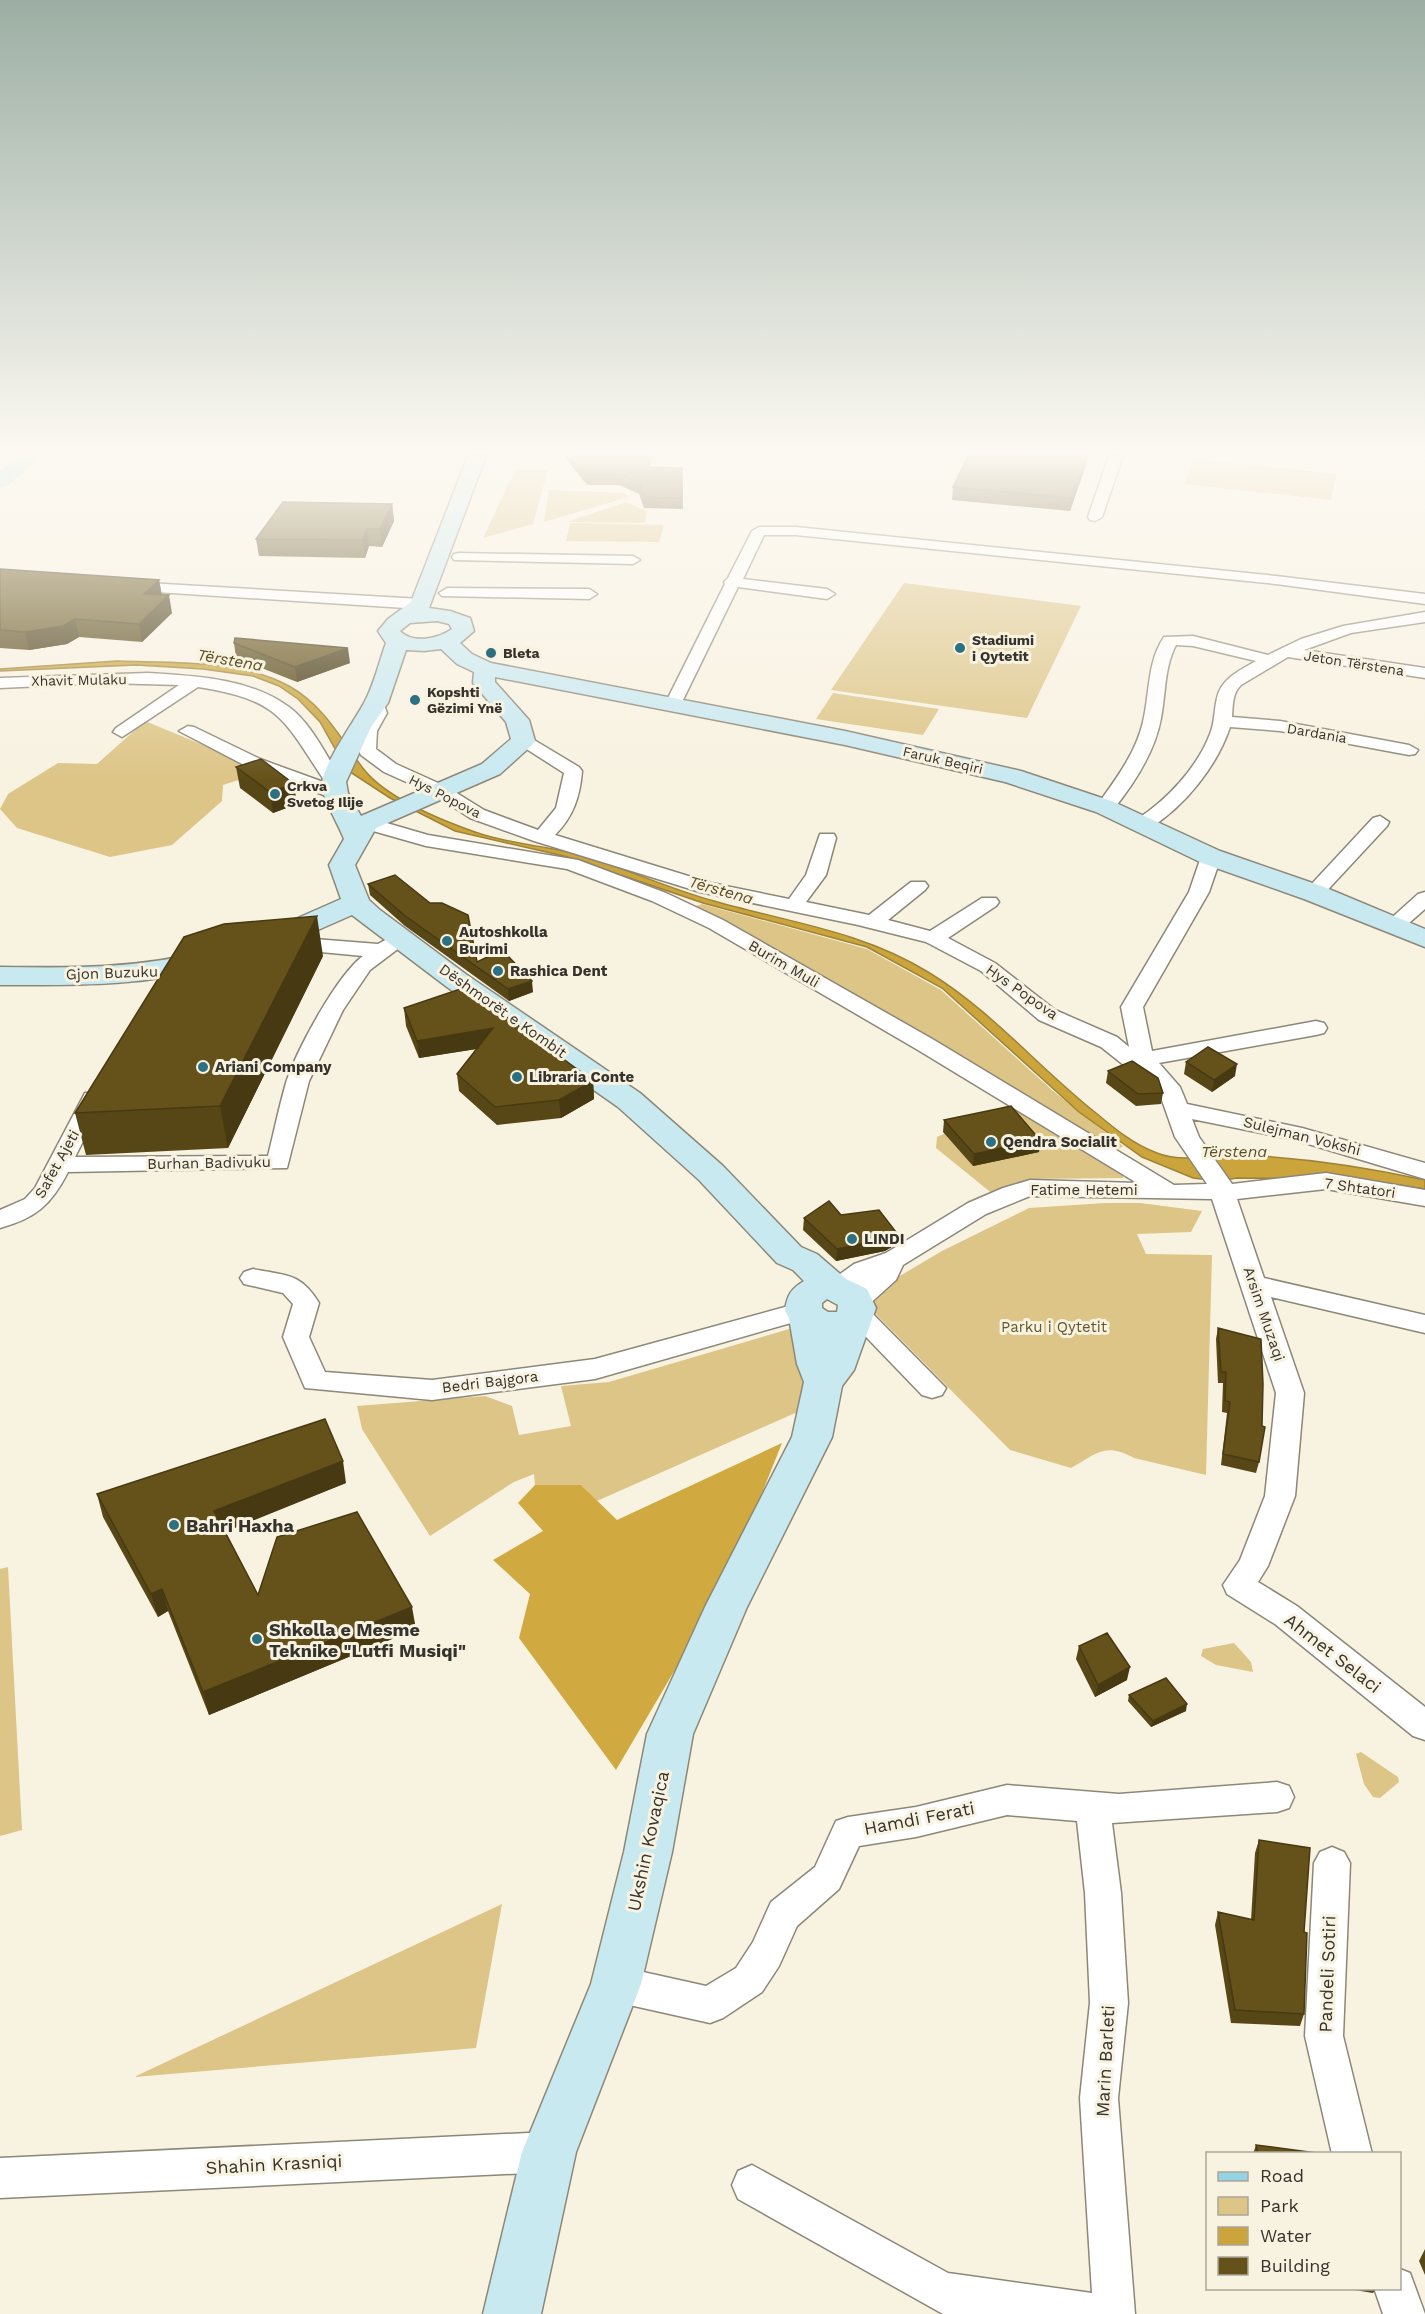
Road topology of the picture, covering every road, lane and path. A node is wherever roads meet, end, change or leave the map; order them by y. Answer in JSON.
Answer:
{"nodes":[{"id":1,"x":445,"y":564,"type":"edge"},
{"id":2,"x":452,"y":564,"type":"edge"},
{"id":3,"x":741,"y":564,"type":"edge"},
{"id":4,"x":1119,"y":564,"type":"edge"},
{"id":5,"x":731,"y":582,"type":"junction"},
{"id":6,"x":116,"y":586,"type":"edge"},
{"id":7,"x":447,"y":593,"type":"junction"},
{"id":8,"x":589,"y":594,"type":"dead end"},
{"id":9,"x":827,"y":594,"type":"dead end"},
{"id":10,"x":1425,"y":599,"type":"edge"},
{"id":11,"x":415,"y":611,"type":"junction"},
{"id":12,"x":1425,"y":617,"type":"edge"},
{"id":13,"x":449,"y":629,"type":"junction"},
{"id":14,"x":398,"y":641,"type":"junction"},
{"id":15,"x":1277,"y":656,"type":"junction"},
{"id":16,"x":1425,"y":673,"type":"edge"},
{"id":17,"x":489,"y":678,"type":"junction"},
{"id":18,"x":0,"y":682,"type":"edge"},
{"id":19,"x":195,"y":682,"type":"junction"},
{"id":20,"x":376,"y":703,"type":"junction"},
{"id":21,"x":673,"y":704,"type":"junction"},
{"id":22,"x":1224,"y":721,"type":"junction"},
{"id":23,"x":188,"y":731,"type":"dead end"},
{"id":24,"x":122,"y":732,"type":"dead end"},
{"id":25,"x":523,"y":741,"type":"junction"},
{"id":26,"x":1410,"y":750,"type":"dead end"},
{"id":27,"x":336,"y":783,"type":"junction"},
{"id":28,"x":438,"y":792,"type":"junction"},
{"id":29,"x":1105,"y":807,"type":"junction"},
{"id":30,"x":1380,"y":822,"type":"dead end"},
{"id":31,"x":1143,"y":824,"type":"junction"},
{"id":32,"x":368,"y":826,"type":"junction"},
{"id":33,"x":541,"y":837,"type":"junction"},
{"id":34,"x":827,"y":838,"type":"dead end"},
{"id":35,"x":1210,"y":857,"type":"junction"},
{"id":36,"x":918,"y":886,"type":"dead end"},
{"id":37,"x":1314,"y":893,"type":"junction"},
{"id":38,"x":1425,"y":898,"type":"edge"},
{"id":39,"x":989,"y":902,"type":"dead end"},
{"id":40,"x":356,"y":903,"type":"junction"},
{"id":41,"x":794,"y":905,"type":"junction"},
{"id":42,"x":873,"y":922,"type":"junction"},
{"id":43,"x":1394,"y":926,"type":"junction"},
{"id":44,"x":933,"y":938,"type":"junction"},
{"id":45,"x":1425,"y":939,"type":"edge"},
{"id":46,"x":391,"y":945,"type":"junction"},
{"id":47,"x":249,"y":947,"type":"junction"},
{"id":48,"x":0,"y":976,"type":"edge"},
{"id":49,"x":1316,"y":1028,"type":"dead end"},
{"id":50,"x":1143,"y":1059,"type":"junction"},
{"id":51,"x":104,"y":1082,"type":"edge"},
{"id":52,"x":1169,"y":1088,"type":"junction"},
{"id":53,"x":1177,"y":1110,"type":"junction"},
{"id":54,"x":58,"y":1166,"type":"junction"},
{"id":55,"x":1425,"y":1171,"type":"edge"},
{"id":56,"x":1221,"y":1189,"type":"junction"},
{"id":57,"x":1167,"y":1191,"type":"junction"},
{"id":58,"x":1425,"y":1198,"type":"edge"},
{"id":59,"x":0,"y":1220,"type":"edge"},
{"id":60,"x":253,"y":1278,"type":"dead end"},
{"id":61,"x":1253,"y":1284,"type":"junction"},
{"id":62,"x":832,"y":1304,"type":"junction"},
{"id":63,"x":1425,"y":1324,"type":"edge"},
{"id":64,"x":932,"y":1388,"type":"dead end"},
{"id":65,"x":1238,"y":1585,"type":"joint"},
{"id":66,"x":1425,"y":1726,"type":"edge"},
{"id":67,"x":1277,"y":1797,"type":"dead end"},
{"id":68,"x":1093,"y":1808,"type":"junction"},
{"id":69,"x":1332,"y":1863,"type":"dead end"},
{"id":70,"x":616,"y":1984,"type":"junction"},
{"id":71,"x":549,"y":2152,"type":"junction"},
{"id":72,"x":1352,"y":2152,"type":"edge"},
{"id":73,"x":0,"y":2178,"type":"edge"},
{"id":74,"x":752,"y":2186,"type":"dead end"},
{"id":75,"x":1395,"y":2290,"type":"edge"},
{"id":76,"x":512,"y":2314,"type":"edge"},
{"id":77,"x":1091,"y":2314,"type":"edge"},
{"id":78,"x":1114,"y":2314,"type":"edge"},
{"id":79,"x":1404,"y":2314,"type":"edge"}],
"edges":[{"from":1,"to":11,"type":"street"},
{"from":2,"to":7,"type":"street"},
{"from":3,"to":5,"type":"street"},
{"from":4,"to":10,"type":"street"},
{"from":5,"to":9,"type":"street"},
{"from":5,"to":21,"type":"street"},
{"from":6,"to":11,"type":"street"},
{"from":7,"to":8,"type":"street"},
{"from":7,"to":13,"type":"street"},
{"from":11,"to":13,"type":"street"},
{"from":11,"to":14,"type":"street"},
{"from":12,"to":15,"type":"street","name":"Jeton Tërstena"},
{"from":13,"to":14,"type":"street"},
{"from":13,"to":17,"type":"street","name":"Faruk Beqiri"},
{"from":14,"to":20,"type":"street"},
{"from":15,"to":16,"type":"street","name":"Jeton Tërstena"},
{"from":15,"to":22,"type":"street","name":"Jeton Tërstena"},
{"from":15,"to":29,"type":"street"},
{"from":17,"to":21,"type":"street","name":"Faruk Beqiri"},
{"from":17,"to":25,"type":"street"},
{"from":18,"to":19,"type":"street","name":"Xhavit Mulaku"},
{"from":19,"to":24,"type":"street"},
{"from":19,"to":27,"type":"street","name":"Xhavit Mulaku"},
{"from":20,"to":27,"type":"street"},
{"from":20,"to":28,"type":"street","name":"Hys Popova"},
{"from":21,"to":29,"type":"street","name":"Faruk Beqiri"},
{"from":22,"to":26,"type":"street","name":"Dardania"},
{"from":22,"to":31,"type":"street","name":"Jeton Tërstena"},
{"from":23,"to":27,"type":"street"},
{"from":25,"to":28,"type":"street"},
{"from":25,"to":33,"type":"street"},
{"from":27,"to":32,"type":"street"},
{"from":28,"to":32,"type":"street"},
{"from":28,"to":33,"type":"street","name":"Hys Popova"},
{"from":29,"to":31,"type":"street","name":"Faruk Beqiri"},
{"from":30,"to":37,"type":"street"},
{"from":31,"to":35,"type":"street","name":"Faruk Beqiri"},
{"from":32,"to":40,"type":"street"},
{"from":32,"to":57,"type":"street","name":"Burim Muli"},
{"from":33,"to":41,"type":"street","name":"Hys Popova"},
{"from":34,"to":41,"type":"street"},
{"from":35,"to":37,"type":"street","name":"Faruk Beqiri"},
{"from":35,"to":50,"type":"street","name":"Arsim Muzaqi"},
{"from":36,"to":42,"type":"street"},
{"from":37,"to":43,"type":"street","name":"Faruk Beqiri"},
{"from":38,"to":43,"type":"street"},
{"from":39,"to":44,"type":"street"},
{"from":40,"to":46,"type":"street","name":"Dëshmorët e Kombit"},
{"from":40,"to":47,"type":"street","name":"Gjon Buzuku"},
{"from":41,"to":42,"type":"street","name":"Hys Popova"},
{"from":42,"to":44,"type":"street","name":"Hys Popova"},
{"from":43,"to":45,"type":"street","name":"Faruk Beqiri"},
{"from":44,"to":52,"type":"street","name":"Hys Popova"},
{"from":46,"to":47,"type":"street"},
{"from":46,"to":54,"type":"street","name":"Burhan Badivuku"},
{"from":46,"to":62,"type":"street","name":"Dëshmorët e Kombit"},
{"from":47,"to":48,"type":"street","name":"Gjon Buzuku"},
{"from":49,"to":50,"type":"street"},
{"from":50,"to":52,"type":"street","name":"Arsim Muzaqi"},
{"from":51,"to":54,"type":"street","name":"Safet Ajeti"},
{"from":52,"to":53,"type":"street","name":"Arsim Muzaqi"},
{"from":53,"to":55,"type":"street","name":"Sulejman Vokshi"},
{"from":53,"to":56,"type":"street","name":"Arsim Muzaqi"},
{"from":54,"to":59,"type":"street","name":"Safet Ajeti"},
{"from":56,"to":57,"type":"street","name":"Fatime Hetemi"},
{"from":56,"to":58,"type":"street","name":"7 Shtatori"},
{"from":56,"to":61,"type":"street","name":"Arsim Muzaqi"},
{"from":57,"to":62,"type":"street","name":"Fatime Hetemi"},
{"from":60,"to":62,"type":"street","name":"Bedri Bajgora"},
{"from":61,"to":63,"type":"street"},
{"from":61,"to":65,"type":"street","name":"Arsim Muzaqi"},
{"from":62,"to":64,"type":"street"},
{"from":62,"to":70,"type":"street","name":"Ukshin Kovaqica"},
{"from":65,"to":66,"type":"street","name":"Ahmet Selaci"},
{"from":67,"to":68,"type":"street","name":"Hamdi Ferati"},
{"from":68,"to":70,"type":"street","name":"Hamdi Ferati"},
{"from":68,"to":78,"type":"street","name":"Marin Barleti"},
{"from":69,"to":72,"type":"street","name":"Pandeli Sotiri"},
{"from":70,"to":71,"type":"street","name":"Ukshin Kovaqica"},
{"from":71,"to":73,"type":"street","name":"Shahin Krasniqi"},
{"from":71,"to":76,"type":"street","name":"Ukshin Kovaqica"},
{"from":74,"to":77,"type":"street"},
{"from":75,"to":79,"type":"street"}]}
